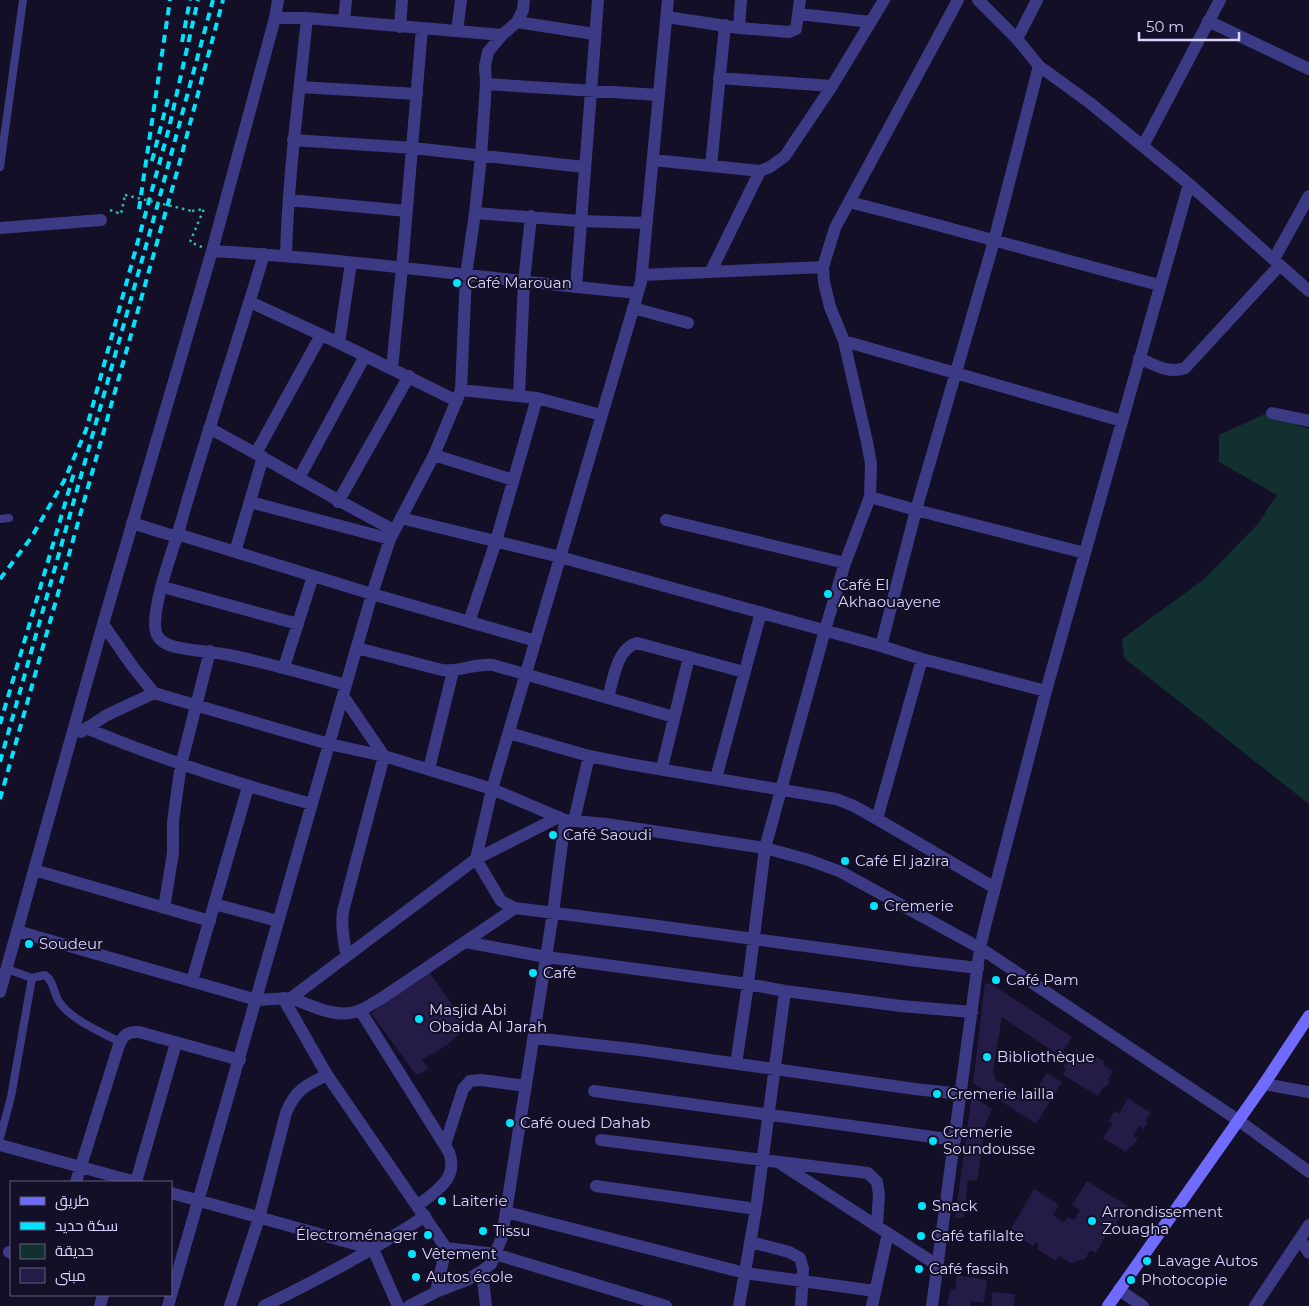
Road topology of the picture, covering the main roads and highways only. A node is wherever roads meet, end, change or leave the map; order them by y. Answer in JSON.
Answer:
{"nodes":[{"id":1,"x":1309,"y":1016,"type":"edge"},
{"id":2,"x":1108,"y":1306,"type":"edge"}],
"edges":[{"from":1,"to":2,"type":"main road"}]}
